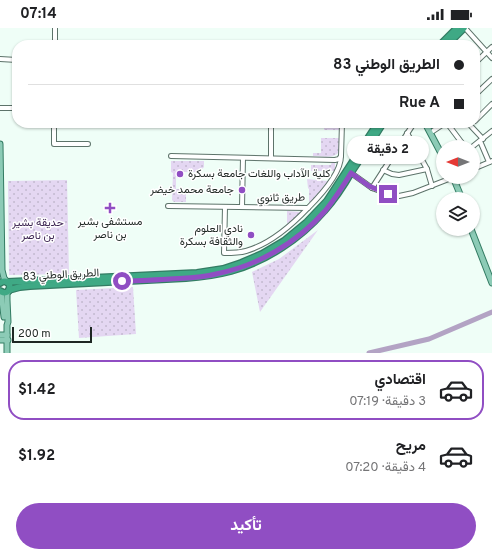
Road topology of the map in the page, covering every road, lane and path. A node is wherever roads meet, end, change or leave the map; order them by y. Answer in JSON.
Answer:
{"nodes":[{"id":1,"x":55,"y":28,"type":"edge"},
{"id":2,"x":457,"y":28,"type":"edge"},
{"id":3,"x":464,"y":28,"type":"edge"},
{"id":4,"x":55,"y":40,"type":"edge"},
{"id":5,"x":445,"y":40,"type":"edge"},
{"id":6,"x":452,"y":40,"type":"edge"},
{"id":7,"x":475,"y":40,"type":"edge"},
{"id":8,"x":480,"y":45,"type":"edge"},
{"id":9,"x":492,"y":47,"type":"edge"},
{"id":10,"x":486,"y":52,"type":"junction"},
{"id":11,"x":480,"y":58,"type":"edge"},
{"id":12,"x":492,"y":58,"type":"edge"},
{"id":13,"x":0,"y":59,"type":"edge"},
{"id":14,"x":12,"y":60,"type":"edge"},
{"id":15,"x":492,"y":79,"type":"edge"},
{"id":16,"x":480,"y":90,"type":"edge"},
{"id":17,"x":492,"y":104,"type":"edge"},
{"id":18,"x":0,"y":108,"type":"edge"},
{"id":19,"x":12,"y":108,"type":"edge"},
{"id":20,"x":480,"y":116,"type":"edge"},
{"id":21,"x":54,"y":128,"type":"edge"},
{"id":22,"x":271,"y":128,"type":"edge"},
{"id":23,"x":342,"y":128,"type":"edge"},
{"id":24,"x":375,"y":128,"type":"edge"},
{"id":25,"x":381,"y":128,"type":"edge"},
{"id":26,"x":410,"y":128,"type":"edge"},
{"id":27,"x":428,"y":128,"type":"edge"},
{"id":28,"x":431,"y":128,"type":"edge"},
{"id":29,"x":438,"y":128,"type":"edge"},
{"id":30,"x":450,"y":128,"type":"edge"},
{"id":31,"x":473,"y":128,"type":"edge"},
{"id":32,"x":492,"y":130,"type":"edge"},
{"id":33,"x":433,"y":131,"type":"junction"},
{"id":34,"x":407,"y":133,"type":"junction"},
{"id":35,"x":438,"y":140,"type":"edge"},
{"id":36,"x":459,"y":140,"type":"edge"},
{"id":37,"x":481,"y":140,"type":"junction"},
{"id":38,"x":436,"y":143,"type":"edge"},
{"id":39,"x":0,"y":144,"type":"edge"},
{"id":40,"x":88,"y":144,"type":"dead end"},
{"id":41,"x":171,"y":156,"type":"dead end"},
{"id":42,"x":342,"y":156,"type":"junction"},
{"id":43,"x":243,"y":158,"type":"junction"},
{"id":44,"x":271,"y":158,"type":"junction"},
{"id":45,"x":490,"y":162,"type":"edge"},
{"id":46,"x":480,"y":166,"type":"edge"},
{"id":47,"x":427,"y":169,"type":"junction"},
{"id":48,"x":383,"y":170,"type":"junction"},
{"id":49,"x":351,"y":173,"type":"junction"},
{"id":50,"x":0,"y":176,"type":"edge"},
{"id":51,"x":437,"y":184,"type":"edge"},
{"id":52,"x":432,"y":186,"type":"junction"},
{"id":53,"x":372,"y":188,"type":"junction"},
{"id":54,"x":168,"y":206,"type":"dead end"},
{"id":55,"x":225,"y":207,"type":"junction"},
{"id":56,"x":242,"y":207,"type":"junction"},
{"id":57,"x":308,"y":208,"type":"junction"},
{"id":58,"x":475,"y":236,"type":"edge"},
{"id":59,"x":1,"y":239,"type":"edge"},
{"id":60,"x":7,"y":282,"type":"junction"},
{"id":61,"x":0,"y":283,"type":"edge"},
{"id":62,"x":492,"y":284,"type":"edge"},
{"id":63,"x":9,"y":290,"type":"junction"},
{"id":64,"x":1,"y":291,"type":"edge"},
{"id":65,"x":7,"y":325,"type":"junction"},
{"id":66,"x":0,"y":335,"type":"edge"},
{"id":67,"x":8,"y":339,"type":"junction"},
{"id":68,"x":0,"y":340,"type":"edge"},
{"id":69,"x":7,"y":353,"type":"edge"}],
"edges":[{"from":1,"to":4,"type":"street"},
{"from":2,"to":5,"type":"highway"},
{"from":3,"to":6,"type":"highway"},
{"from":3,"to":7,"type":"street"},
{"from":8,"to":10,"type":"street"},
{"from":9,"to":10,"type":"street"},
{"from":10,"to":11,"type":"street"},
{"from":10,"to":12,"type":"street"},
{"from":13,"to":14,"type":"street"},
{"from":15,"to":16,"type":"street"},
{"from":17,"to":20,"type":"street"},
{"from":18,"to":19,"type":"street"},
{"from":21,"to":40,"type":"street"},
{"from":22,"to":44,"type":"street"},
{"from":23,"to":42,"type":"street","name":"طريق ثانوي"},
{"from":24,"to":60,"type":"highway","name":"الطريق الوطني 83"},
{"from":25,"to":49,"type":"highway","name":"الطريق الوطني 83"},
{"from":26,"to":34,"type":"street"},
{"from":27,"to":38,"type":"main road"},
{"from":28,"to":33,"type":"main road"},
{"from":29,"to":33,"type":"street"},
{"from":30,"to":36,"type":"street"},
{"from":31,"to":37,"type":"street"},
{"from":32,"to":37,"type":"street"},
{"from":33,"to":35,"type":"main road"},
{"from":34,"to":47,"type":"street"},
{"from":34,"to":48,"type":"street"},
{"from":37,"to":45,"type":"street"},
{"from":39,"to":50,"type":"main road"},
{"from":41,"to":43,"type":"street"},
{"from":42,"to":44,"type":"street"},
{"from":42,"to":57,"type":"street","name":"طريق ثانوي"},
{"from":43,"to":44,"type":"street"},
{"from":43,"to":56,"type":"street"},
{"from":45,"to":46,"type":"street"},
{"from":47,"to":48,"type":"street"},
{"from":47,"to":52,"type":"street"},
{"from":48,"to":53,"type":"street"},
{"from":49,"to":53,"type":"street"},
{"from":49,"to":63,"type":"highway","name":"الطريق الوطني 83"},
{"from":50,"to":59,"type":"main road"},
{"from":51,"to":52,"type":"street"},
{"from":52,"to":53,"type":"street"},
{"from":54,"to":55,"type":"street","name":"طريق ثانوي"},
{"from":55,"to":56,"type":"street","name":"طريق ثانوي"},
{"from":55,"to":57,"type":"street"},
{"from":56,"to":57,"type":"street","name":"طريق ثانوي"},
{"from":58,"to":62,"type":"main road"},
{"from":59,"to":60,"type":"main road"},
{"from":60,"to":61,"type":"highway","name":"الطريق الوطني 83"},
{"from":60,"to":63,"type":"highway"},
{"from":63,"to":64,"type":"highway","name":"الطريق الوطني 83"},
{"from":63,"to":65,"type":"main road"},
{"from":64,"to":65,"type":"main road"},
{"from":65,"to":67,"type":"main road"},
{"from":66,"to":67,"type":"main road"},
{"from":67,"to":68,"type":"main road"},
{"from":67,"to":69,"type":"main road"}]}
